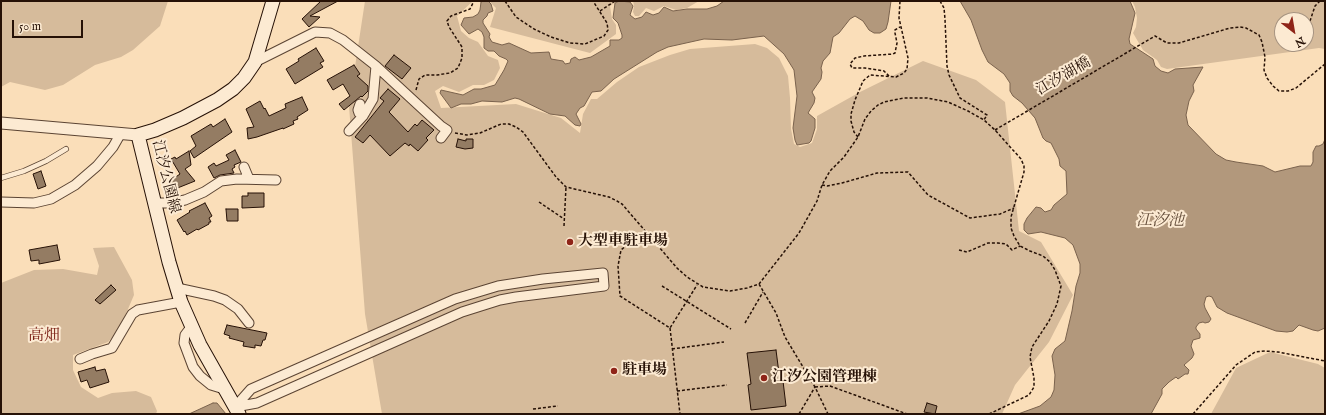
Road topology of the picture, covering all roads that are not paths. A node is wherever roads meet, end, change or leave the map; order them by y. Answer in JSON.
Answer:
{"nodes":[{"id":1,"x":273,"y":1,"type":"edge"},
{"id":2,"x":255,"y":62,"type":"junction"},
{"id":3,"x":376,"y":66,"type":"junction"},
{"id":4,"x":360,"y":104,"type":"dead end"},
{"id":5,"x":362,"y":116,"type":"junction"},
{"id":6,"x":1,"y":123,"type":"edge"},
{"id":7,"x":349,"y":131,"type":"dead end"},
{"id":8,"x":120,"y":133,"type":"junction"},
{"id":9,"x":138,"y":135,"type":"junction"},
{"id":10,"x":441,"y":138,"type":"dead end"},
{"id":11,"x":66,"y":149,"type":"dead end"},
{"id":12,"x":244,"y":167,"type":"dead end"},
{"id":13,"x":1,"y":178,"type":"edge"},
{"id":14,"x":248,"y":179,"type":"junction"},
{"id":15,"x":276,"y":180,"type":"dead end"},
{"id":16,"x":1,"y":202,"type":"edge"},
{"id":17,"x":156,"y":203,"type":"junction"},
{"id":18,"x":177,"y":288,"type":"junction"},
{"id":19,"x":181,"y":302,"type":"junction"},
{"id":20,"x":249,"y":323,"type":"dead end"},
{"id":21,"x":80,"y":359,"type":"dead end"},
{"id":22,"x":237,"y":410,"type":"edge"}],
"edges":[{"from":1,"to":2,"type":"main road","name":"江汐公園線"},
{"from":2,"to":3,"type":"street"},
{"from":2,"to":9,"type":"main road","name":"江汐公園線"},
{"from":3,"to":5,"type":"street"},
{"from":3,"to":10,"type":"street"},
{"from":4,"to":5,"type":"street"},
{"from":5,"to":7,"type":"street"},
{"from":6,"to":8,"type":"street"},
{"from":8,"to":9,"type":"street"},
{"from":8,"to":16,"type":"street"},
{"from":9,"to":17,"type":"main road","name":"江汐公園線"},
{"from":11,"to":13,"type":"lane"},
{"from":12,"to":14,"type":"street"},
{"from":14,"to":15,"type":"street"},
{"from":14,"to":17,"type":"street"},
{"from":17,"to":18,"type":"main road","name":"江汐公園線"},
{"from":18,"to":19,"type":"main road","name":"江汐公園線"},
{"from":18,"to":20,"type":"street"},
{"from":19,"to":21,"type":"street"},
{"from":19,"to":22,"type":"main road","name":"江汐公園線"},
{"from":22,"to":22,"type":"street"}]}
